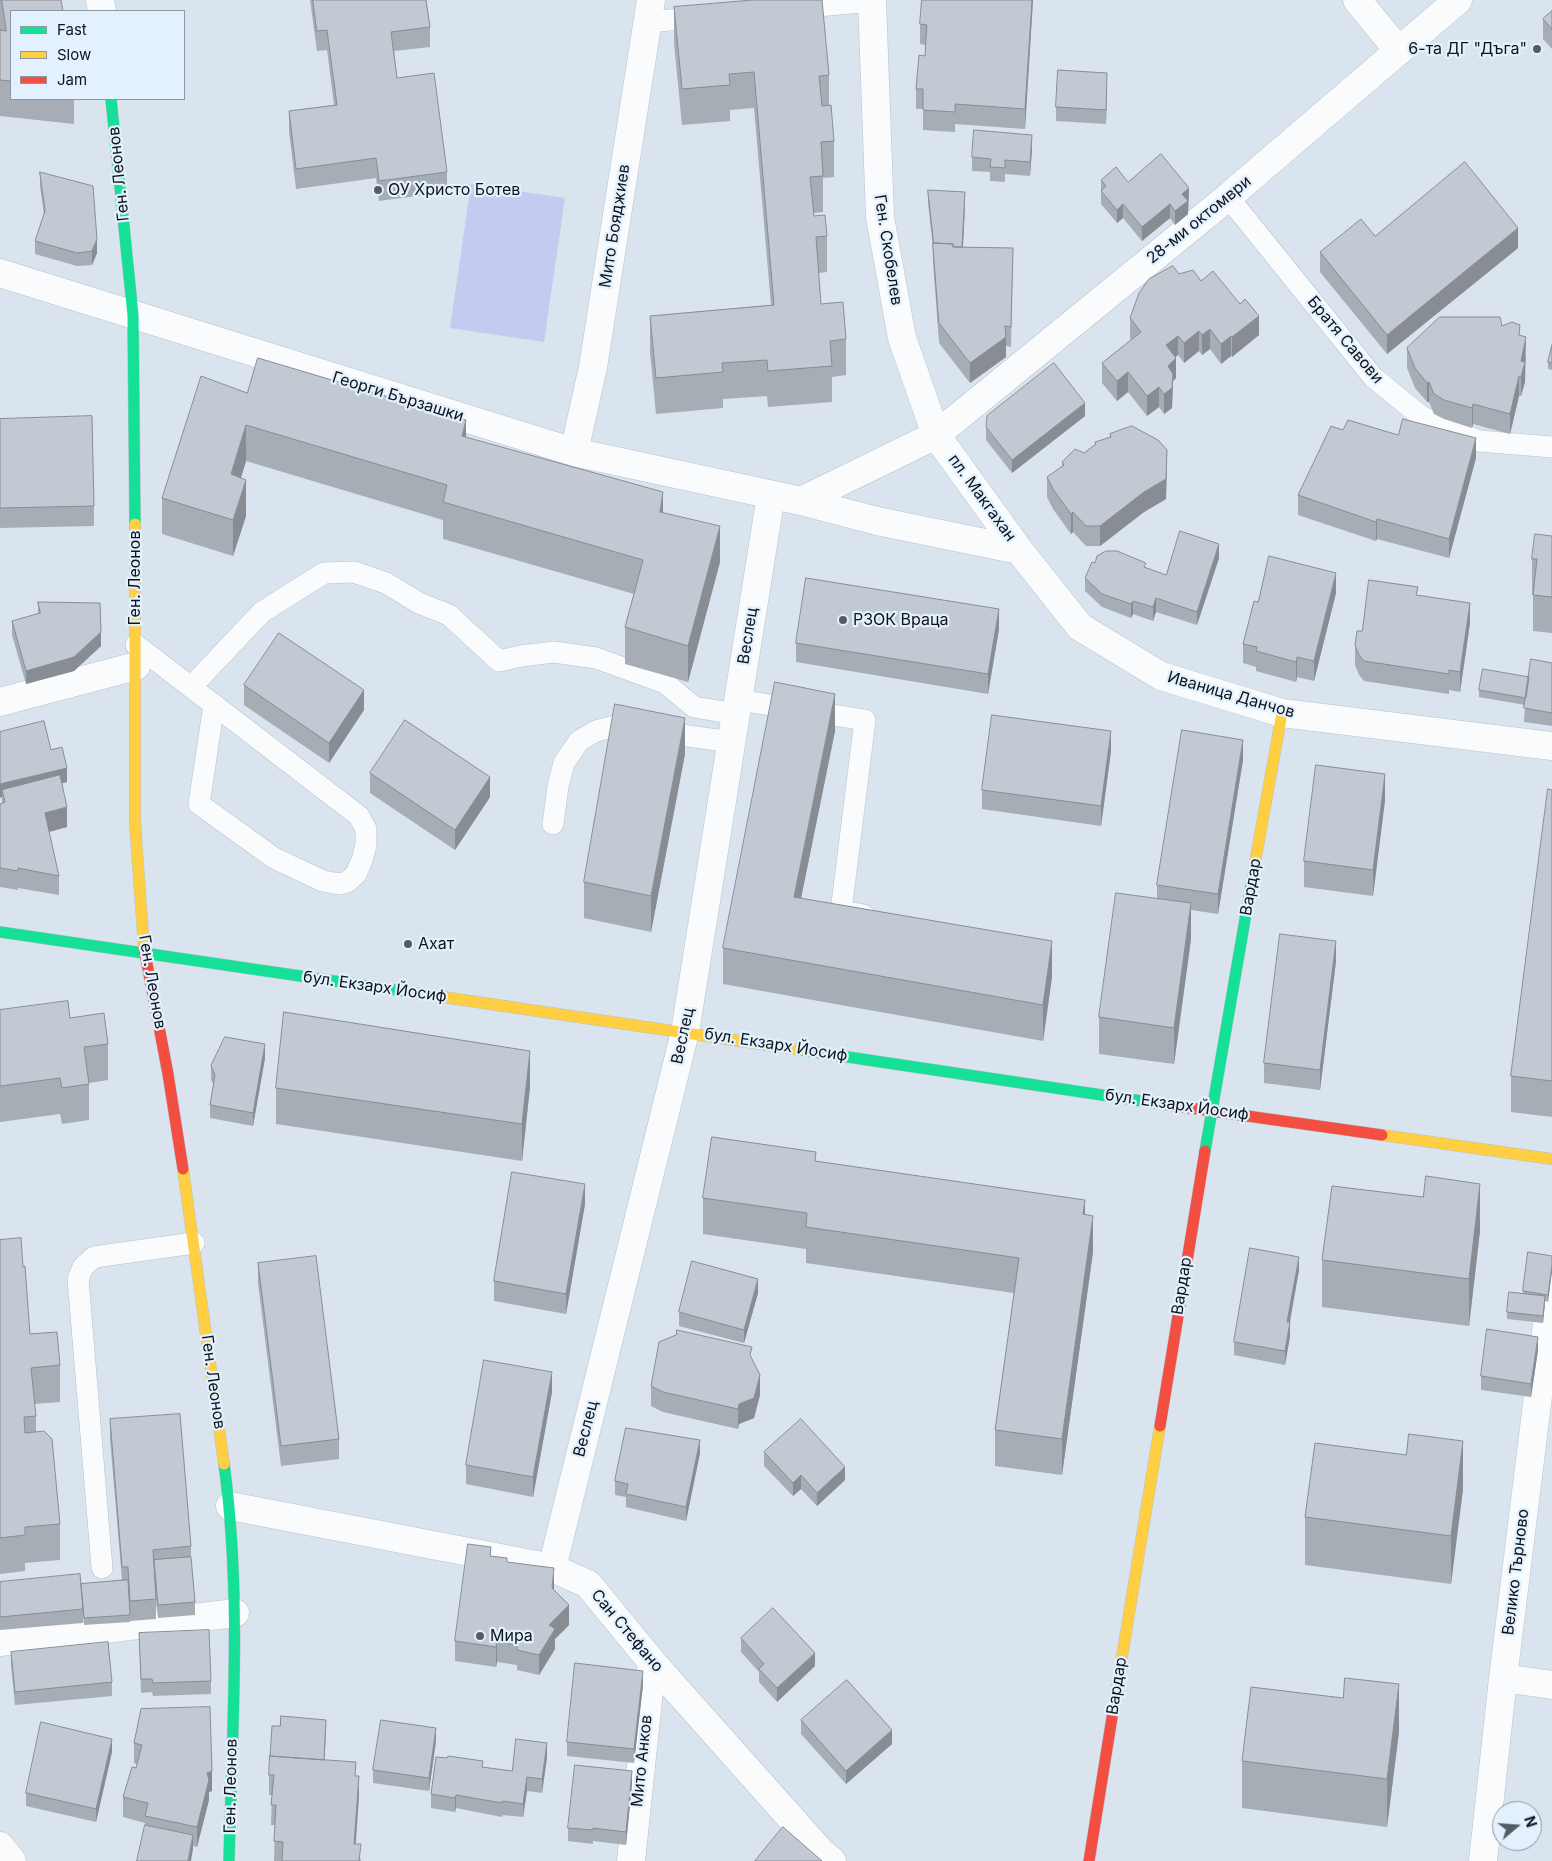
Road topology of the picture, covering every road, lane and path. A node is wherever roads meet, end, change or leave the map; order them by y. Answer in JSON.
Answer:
{"nodes":[{"id":1,"x":872,"y":0,"type":"edge"},
{"id":2,"x":1357,"y":0,"type":"edge"},
{"id":3,"x":1458,"y":0,"type":"edge"},
{"id":4,"x":775,"y":10,"type":"edge"},
{"id":5,"x":649,"y":11,"type":"edge"},
{"id":6,"x":726,"y":15,"type":"edge"},
{"id":7,"x":1399,"y":51,"type":"junction"},
{"id":8,"x":111,"y":100,"type":"edge"},
{"id":9,"x":1228,"y":197,"type":"junction"},
{"id":10,"x":0,"y":273,"type":"edge"},
{"id":11,"x":133,"y":315,"type":"junction"},
{"id":12,"x":936,"y":435,"type":"junction"},
{"id":13,"x":1552,"y":447,"type":"edge"},
{"id":14,"x":574,"y":452,"type":"junction"},
{"id":15,"x":771,"y":494,"type":"junction"},
{"id":16,"x":800,"y":501,"type":"junction"},
{"id":17,"x":1020,"y":550,"type":"junction"},
{"id":18,"x":136,"y":656,"type":"junction"},
{"id":19,"x":191,"y":687,"type":"junction"},
{"id":20,"x":0,"y":702,"type":"edge"},
{"id":21,"x":214,"y":705,"type":"junction"},
{"id":22,"x":737,"y":707,"type":"junction"},
{"id":23,"x":1282,"y":713,"type":"junction"},
{"id":24,"x":732,"y":742,"type":"junction"},
{"id":25,"x":1552,"y":746,"type":"edge"},
{"id":26,"x":553,"y":824,"type":"dead end"},
{"id":27,"x":887,"y":920,"type":"edge"},
{"id":28,"x":0,"y":932,"type":"edge"},
{"id":29,"x":144,"y":953,"type":"junction"},
{"id":30,"x":685,"y":1032,"type":"junction"},
{"id":31,"x":1211,"y":1110,"type":"junction"},
{"id":32,"x":1552,"y":1159,"type":"edge"},
{"id":33,"x":194,"y":1243,"type":"junction"},
{"id":34,"x":1552,"y":1283,"type":"edge"},
{"id":35,"x":230,"y":1506,"type":"junction"},
{"id":36,"x":102,"y":1568,"type":"dead end"},
{"id":37,"x":552,"y":1568,"type":"junction"},
{"id":38,"x":235,"y":1613,"type":"junction"},
{"id":39,"x":0,"y":1642,"type":"edge"},
{"id":40,"x":652,"y":1662,"type":"junction"},
{"id":41,"x":1503,"y":1678,"type":"junction"},
{"id":42,"x":1552,"y":1685,"type":"edge"},
{"id":43,"x":0,"y":1846,"type":"edge"},
{"id":44,"x":12,"y":1861,"type":"edge"},
{"id":45,"x":229,"y":1861,"type":"edge"},
{"id":46,"x":631,"y":1861,"type":"edge"},
{"id":47,"x":832,"y":1861,"type":"edge"},
{"id":48,"x":1089,"y":1861,"type":"edge"},
{"id":49,"x":1483,"y":1861,"type":"edge"}],
"edges":[{"from":1,"to":4,"type":"lane"},
{"from":1,"to":12,"type":"street","name":"Ген. Скобелев"},
{"from":2,"to":7,"type":"street"},
{"from":3,"to":7,"type":"street","name":"28-ми октомври"},
{"from":5,"to":6,"type":"lane"},
{"from":5,"to":14,"type":"street","name":"Мито Бояджиев"},
{"from":7,"to":9,"type":"street","name":"28-ми октомври"},
{"from":8,"to":11,"type":"street","name":"Ген. Леонов"},
{"from":9,"to":12,"type":"street","name":"28-ми октомври"},
{"from":9,"to":13,"type":"lane","name":"Братя Савови"},
{"from":10,"to":11,"type":"street","name":"Георги Бързашки"},
{"from":11,"to":14,"type":"street","name":"Георги Бързашки"},
{"from":11,"to":18,"type":"street","name":"Ген. Леонов"},
{"from":12,"to":16,"type":"street"},
{"from":12,"to":17,"type":"street","name":"пл. Макгахан"},
{"from":14,"to":15,"type":"street","name":"Георги Бързашки"},
{"from":15,"to":16,"type":"street","name":"Георги Бързашки"},
{"from":15,"to":22,"type":"street","name":"Веслец"},
{"from":16,"to":17,"type":"street","name":"пл. Макгахан"},
{"from":17,"to":23,"type":"street","name":"Иваница Данчов"},
{"from":18,"to":19,"type":"lane"},
{"from":18,"to":20,"type":"street"},
{"from":18,"to":29,"type":"street","name":"Ген. Леонов"},
{"from":19,"to":21,"type":"lane"},
{"from":19,"to":22,"type":"lane"},
{"from":21,"to":21,"type":"lane"},
{"from":22,"to":24,"type":"street","name":"Веслец"},
{"from":22,"to":27,"type":"lane"},
{"from":23,"to":25,"type":"street","name":"Иваница Данчов"},
{"from":23,"to":31,"type":"street","name":"Вардар"},
{"from":24,"to":26,"type":"lane"},
{"from":24,"to":30,"type":"street","name":"Веслец"},
{"from":28,"to":29,"type":"street","name":"бул. Екзарх Йосиф"},
{"from":29,"to":30,"type":"street","name":"бул. Екзарх Йосиф"},
{"from":29,"to":33,"type":"street","name":"Ген. Леонов"},
{"from":30,"to":31,"type":"street","name":"бул. Екзарх Йосиф"},
{"from":30,"to":37,"type":"street","name":"Веслец"},
{"from":31,"to":32,"type":"street","name":"бул. Екзарх Йосиф"},
{"from":31,"to":48,"type":"street","name":"Вардар"},
{"from":33,"to":35,"type":"street","name":"Ген. Леонов"},
{"from":33,"to":36,"type":"lane"},
{"from":34,"to":41,"type":"street","name":"Велико Търново"},
{"from":35,"to":37,"type":"street","name":"Сан Стефано"},
{"from":35,"to":38,"type":"street","name":"Ген. Леонов"},
{"from":37,"to":40,"type":"street","name":"Сан Стефано"},
{"from":38,"to":39,"type":"street"},
{"from":38,"to":45,"type":"street","name":"Ген. Леонов"},
{"from":40,"to":46,"type":"street","name":"Мито Анков"},
{"from":40,"to":47,"type":"street","name":"Сан Стефано"},
{"from":41,"to":42,"type":"street"},
{"from":41,"to":49,"type":"street","name":"Велико Търново"},
{"from":43,"to":44,"type":"street"}]}
